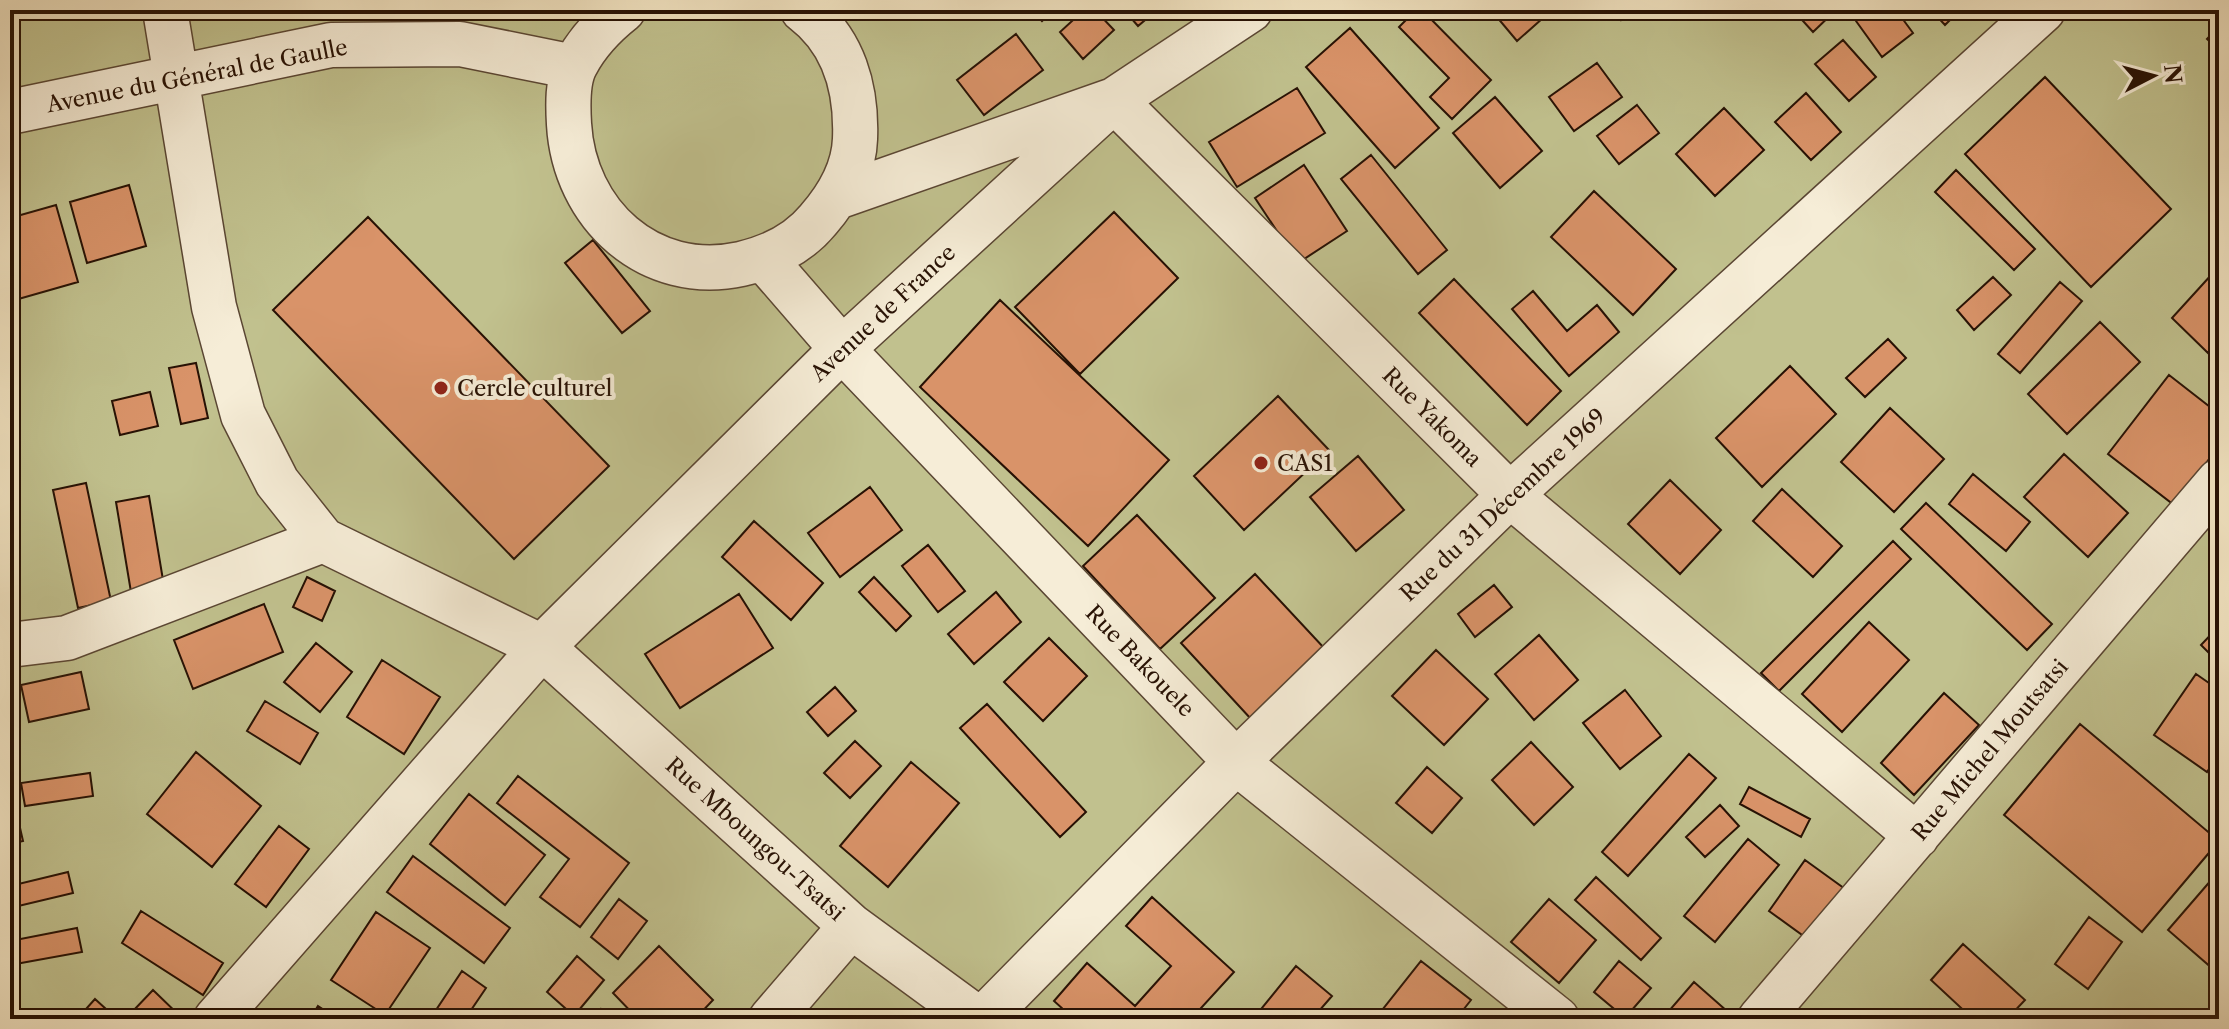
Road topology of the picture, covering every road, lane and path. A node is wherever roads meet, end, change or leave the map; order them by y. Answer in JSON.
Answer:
{"nodes":[{"id":1,"x":165,"y":10,"type":"edge"},
{"id":2,"x":623,"y":10,"type":"edge"},
{"id":3,"x":803,"y":10,"type":"edge"},
{"id":4,"x":1250,"y":10,"type":"edge"},
{"id":5,"x":2043,"y":10,"type":"edge"},
{"id":6,"x":574,"y":67,"type":"junction"},
{"id":7,"x":175,"y":79,"type":"junction"},
{"id":8,"x":1114,"y":100,"type":"junction"},
{"id":9,"x":10,"y":112,"type":"edge"},
{"id":10,"x":837,"y":197,"type":"junction"},
{"id":11,"x":764,"y":259,"type":"junction"},
{"id":12,"x":842,"y":349,"type":"junction"},
{"id":13,"x":2219,"y":481,"type":"edge"},
{"id":14,"x":1510,"y":495,"type":"junction"},
{"id":15,"x":323,"y":540,"type":"junction"},
{"id":16,"x":10,"y":645,"type":"edge"},
{"id":17,"x":542,"y":647,"type":"junction"},
{"id":18,"x":1236,"y":762,"type":"junction"},
{"id":19,"x":1917,"y":836,"type":"junction"},
{"id":20,"x":851,"y":926,"type":"junction"},
{"id":21,"x":216,"y":1019,"type":"edge"},
{"id":22,"x":771,"y":1019,"type":"edge"},
{"id":23,"x":980,"y":1019,"type":"edge"},
{"id":24,"x":1557,"y":1019,"type":"edge"},
{"id":25,"x":1760,"y":1019,"type":"edge"}],
"edges":[{"from":1,"to":7,"type":"street"},
{"from":2,"to":6,"type":"street"},
{"from":3,"to":10,"type":"street"},
{"from":4,"to":8,"type":"street","name":"Avenue de France"},
{"from":5,"to":14,"type":"street","name":"Rue du 31 Décembre 1969"},
{"from":6,"to":7,"type":"street","name":"Avenue du Général de Gaulle"},
{"from":6,"to":11,"type":"street"},
{"from":7,"to":9,"type":"street","name":"Avenue du Général de Gaulle"},
{"from":7,"to":15,"type":"street"},
{"from":8,"to":10,"type":"street"},
{"from":8,"to":12,"type":"street","name":"Avenue de France"},
{"from":8,"to":14,"type":"street","name":"Rue Yakoma"},
{"from":10,"to":11,"type":"street"},
{"from":11,"to":12,"type":"street","name":"Rue Bakouele"},
{"from":12,"to":17,"type":"street","name":"Avenue de France"},
{"from":12,"to":18,"type":"street","name":"Rue Bakouele"},
{"from":13,"to":19,"type":"street","name":"Rue Michel Moutsatsi"},
{"from":14,"to":18,"type":"street","name":"Rue du 31 Décembre 1969"},
{"from":14,"to":19,"type":"street","name":"Rue Yakoma"},
{"from":15,"to":16,"type":"street"},
{"from":15,"to":17,"type":"street","name":"Rue Mboungou-Tsatsi"},
{"from":17,"to":20,"type":"street","name":"Rue Mboungou-Tsatsi"},
{"from":17,"to":21,"type":"street","name":"Avenue de France"},
{"from":18,"to":23,"type":"street","name":"Rue du 31 Décembre 1969"},
{"from":18,"to":24,"type":"street","name":"Rue Bakouele"},
{"from":19,"to":25,"type":"street","name":"Rue Michel Moutsatsi"},
{"from":20,"to":22,"type":"street"},
{"from":20,"to":23,"type":"street","name":"Rue Mboungou-Tsatsi"}]}
